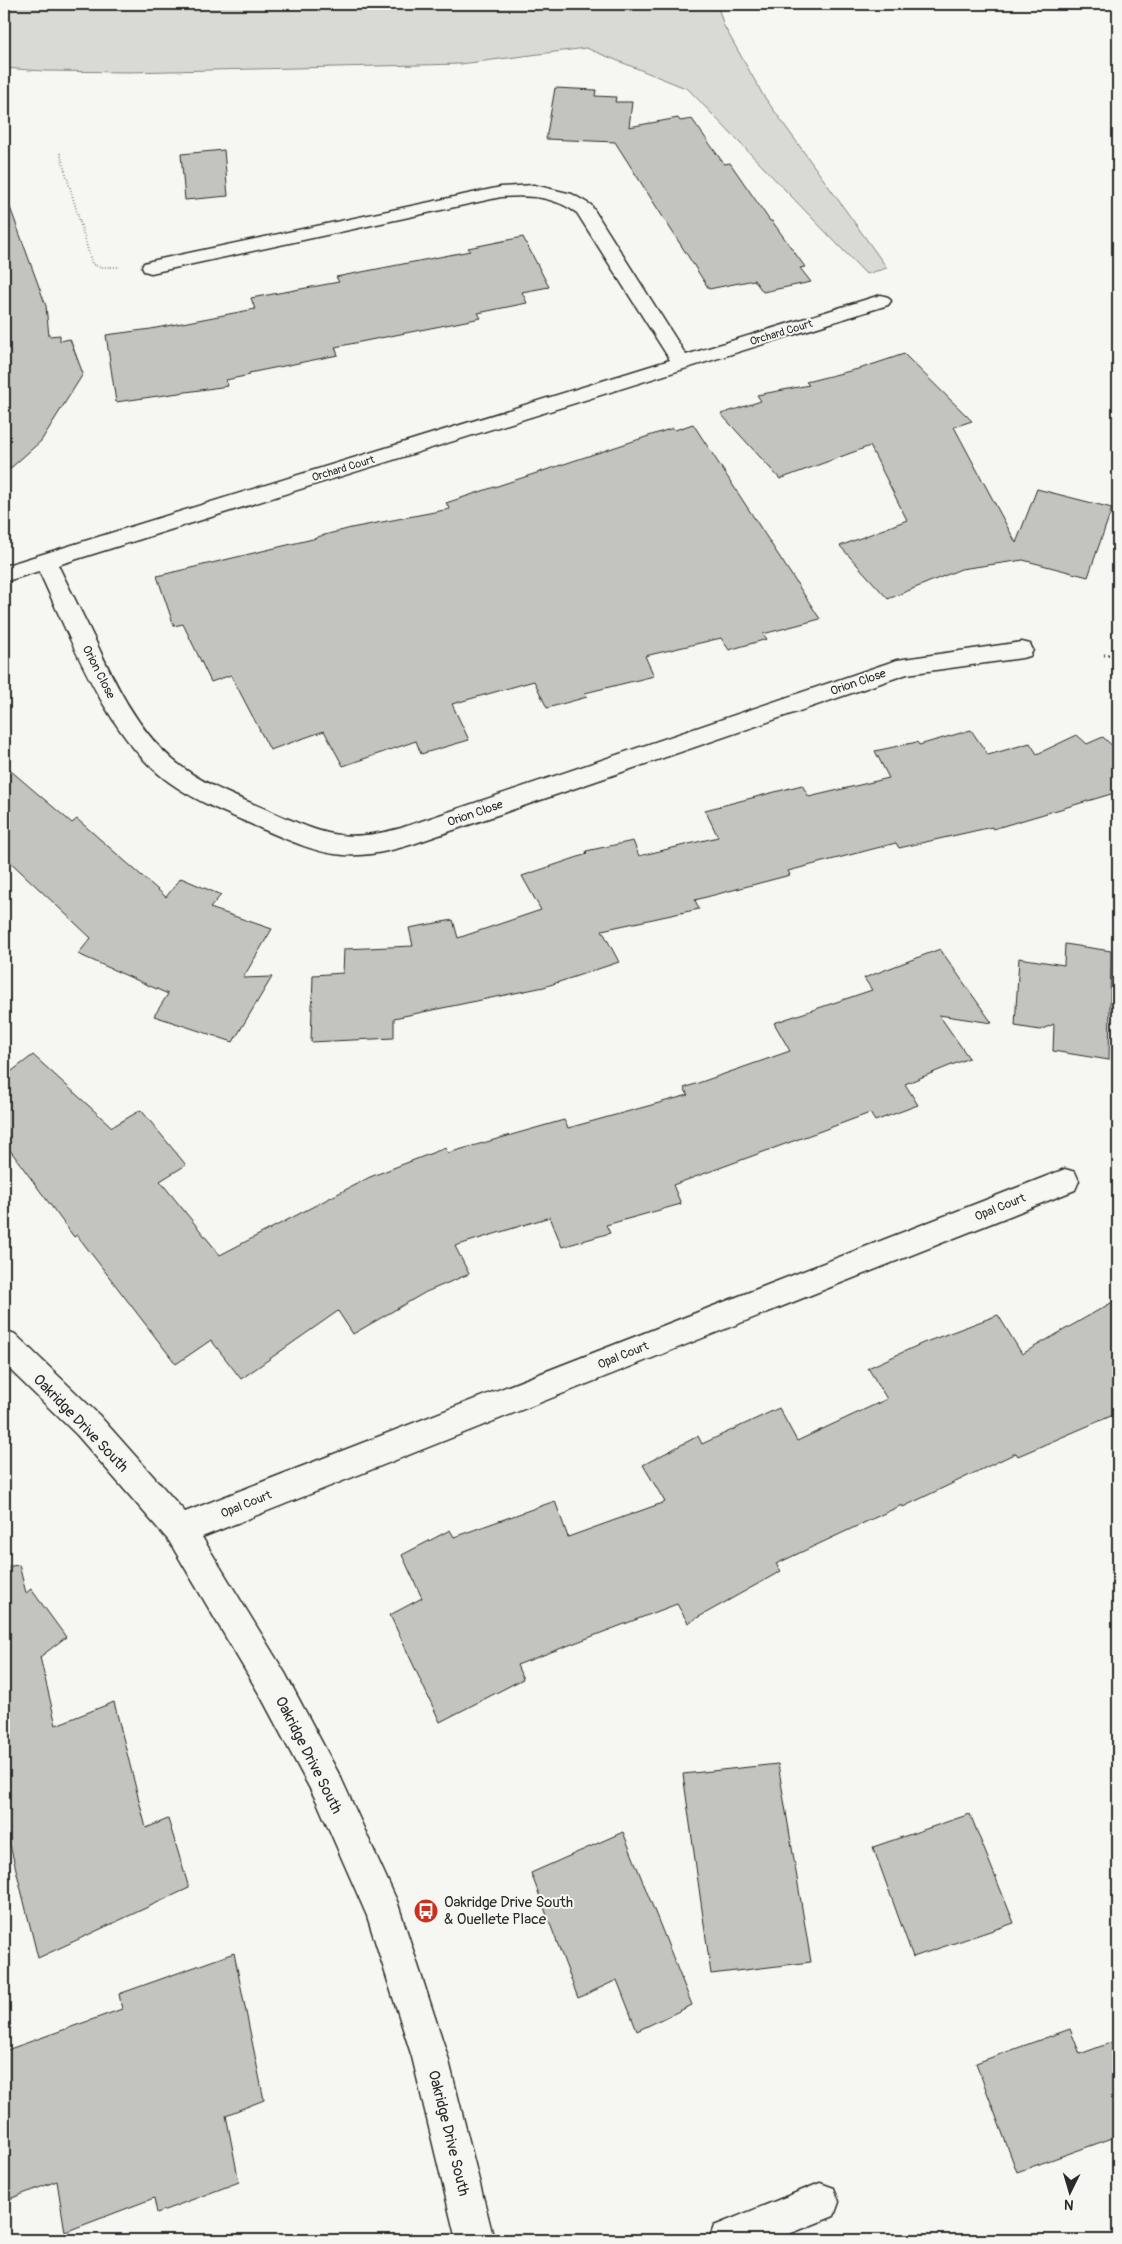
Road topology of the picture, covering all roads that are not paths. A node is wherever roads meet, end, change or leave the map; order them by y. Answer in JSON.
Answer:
{"nodes":[{"id":1,"x":151,"y":268,"type":"road end"},
{"id":2,"x":881,"y":301,"type":"dead end"},
{"id":3,"x":681,"y":362,"type":"junction"},
{"id":4,"x":45,"y":561,"type":"junction"},
{"id":5,"x":4,"y":574,"type":"edge"},
{"id":6,"x":1022,"y":650,"type":"dead end"},
{"id":7,"x":1065,"y":1181,"type":"dead end"},
{"id":8,"x":4,"y":1344,"type":"edge"},
{"id":9,"x":180,"y":1530,"type":"junction"},
{"id":10,"x":820,"y":2202,"type":"dead end"},
{"id":11,"x":475,"y":2240,"type":"edge"},
{"id":12,"x":728,"y":2240,"type":"edge"}],
"edges":[{"from":1,"to":3,"type":"street"},
{"from":2,"to":3,"type":"street","name":"Orchard Court"},
{"from":3,"to":4,"type":"street","name":"Orchard Court"},
{"from":4,"to":5,"type":"street","name":"Orchard Court"},
{"from":4,"to":6,"type":"street","name":"Orion Close"},
{"from":7,"to":9,"type":"street","name":"Opal Court"},
{"from":8,"to":9,"type":"street","name":"Oakridge Drive South"},
{"from":9,"to":11,"type":"street","name":"Oakridge Drive South"},
{"from":10,"to":12,"type":"street"}]}
